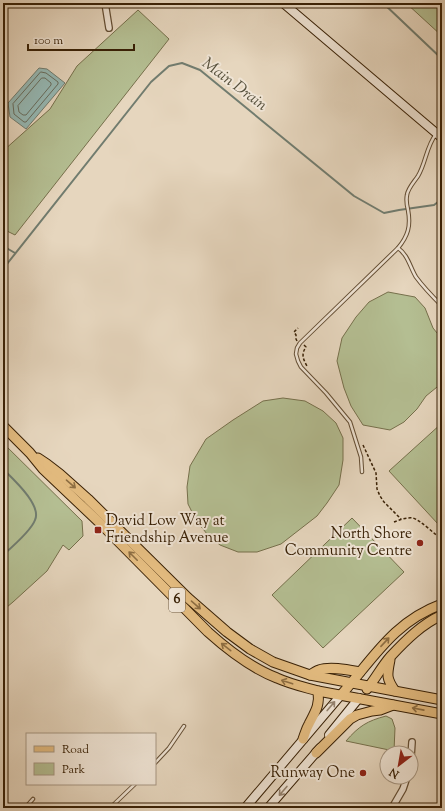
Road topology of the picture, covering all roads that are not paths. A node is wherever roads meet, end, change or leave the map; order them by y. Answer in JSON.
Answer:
{"nodes":[{"id":1,"x":105,"y":3,"type":"edge"},
{"id":2,"x":283,"y":3,"type":"edge"},
{"id":3,"x":109,"y":28,"type":"dead end"},
{"id":4,"x":439,"y":136,"type":"edge"},
{"id":5,"x":398,"y":248,"type":"junction"},
{"id":6,"x":442,"y":306,"type":"edge"},
{"id":7,"x":3,"y":426,"type":"edge"},
{"id":8,"x":362,"y":472,"type":"dead end"},
{"id":9,"x":85,"y":502,"type":"junction"},
{"id":10,"x":442,"y":604,"type":"edge"},
{"id":11,"x":442,"y":615,"type":"edge"},
{"id":12,"x":391,"y":657,"type":"junction"},
{"id":13,"x":360,"y":672,"type":"junction"},
{"id":14,"x":310,"y":675,"type":"junction"},
{"id":15,"x":352,"y":682,"type":"junction"},
{"id":16,"x":369,"y":686,"type":"junction"},
{"id":17,"x":318,"y":691,"type":"junction"},
{"id":18,"x":395,"y":691,"type":"junction"},
{"id":19,"x":341,"y":695,"type":"junction"},
{"id":20,"x":359,"y":698,"type":"junction"},
{"id":21,"x":442,"y":700,"type":"edge"},
{"id":22,"x":394,"y":705,"type":"junction"},
{"id":23,"x":442,"y":714,"type":"edge"},
{"id":24,"x":184,"y":726,"type":"dead end"},
{"id":25,"x":303,"y":739,"type":"junction"},
{"id":26,"x":412,"y":742,"type":"dead end"},
{"id":27,"x":412,"y":745,"type":"edge"},
{"id":28,"x":316,"y":753,"type":"junction"},
{"id":29,"x":156,"y":762,"type":"edge"},
{"id":30,"x":134,"y":785,"type":"edge"},
{"id":31,"x":405,"y":785,"type":"edge"},
{"id":32,"x":33,"y":799,"type":"dead end"},
{"id":33,"x":25,"y":808,"type":"edge"},
{"id":34,"x":110,"y":808,"type":"edge"},
{"id":35,"x":245,"y":808,"type":"edge"},
{"id":36,"x":268,"y":808,"type":"edge"},
{"id":37,"x":392,"y":808,"type":"edge"}],
"edges":[{"from":1,"to":3,"type":"street"},
{"from":2,"to":4,"type":"street"},
{"from":4,"to":5,"type":"lane"},
{"from":5,"to":6,"type":"lane"},
{"from":5,"to":8,"type":"lane"},
{"from":7,"to":9,"type":"main road","number":"6"},
{"from":9,"to":14,"type":"main road","number":"6","one_way":true},
{"from":17,"to":9,"type":"main road","number":"6","one_way":true},
{"from":13,"to":10,"type":"main road","one_way":true},
{"from":11,"to":12,"type":"main road"},
{"from":12,"to":16,"type":"main road"},
{"from":12,"to":18,"type":"main road"},
{"from":13,"to":14,"type":"main road"},
{"from":13,"to":15,"type":"main road"},
{"from":14,"to":15,"type":"main road"},
{"from":15,"to":16,"type":"main road"},
{"from":15,"to":19,"type":"main road"},
{"from":16,"to":18,"type":"main road"},
{"from":16,"to":20,"type":"main road"},
{"from":17,"to":19,"type":"main road","number":"6"},
{"from":17,"to":25,"type":"main road"},
{"from":18,"to":21,"type":"main road"},
{"from":19,"to":20,"type":"main road","number":"6"},
{"from":25,"to":19,"type":"street","one_way":true},
{"from":20,"to":22,"type":"main road"},
{"from":20,"to":28,"type":"street"},
{"from":23,"to":22,"type":"main road","one_way":true},
{"from":22,"to":28,"type":"main road"},
{"from":24,"to":29,"type":"lane"},
{"from":25,"to":35,"type":"street"},
{"from":26,"to":27,"type":"street"},
{"from":28,"to":36,"type":"street","one_way":true},
{"from":30,"to":34,"type":"lane"},
{"from":31,"to":37,"type":"street"},
{"from":32,"to":33,"type":"lane"}]}
